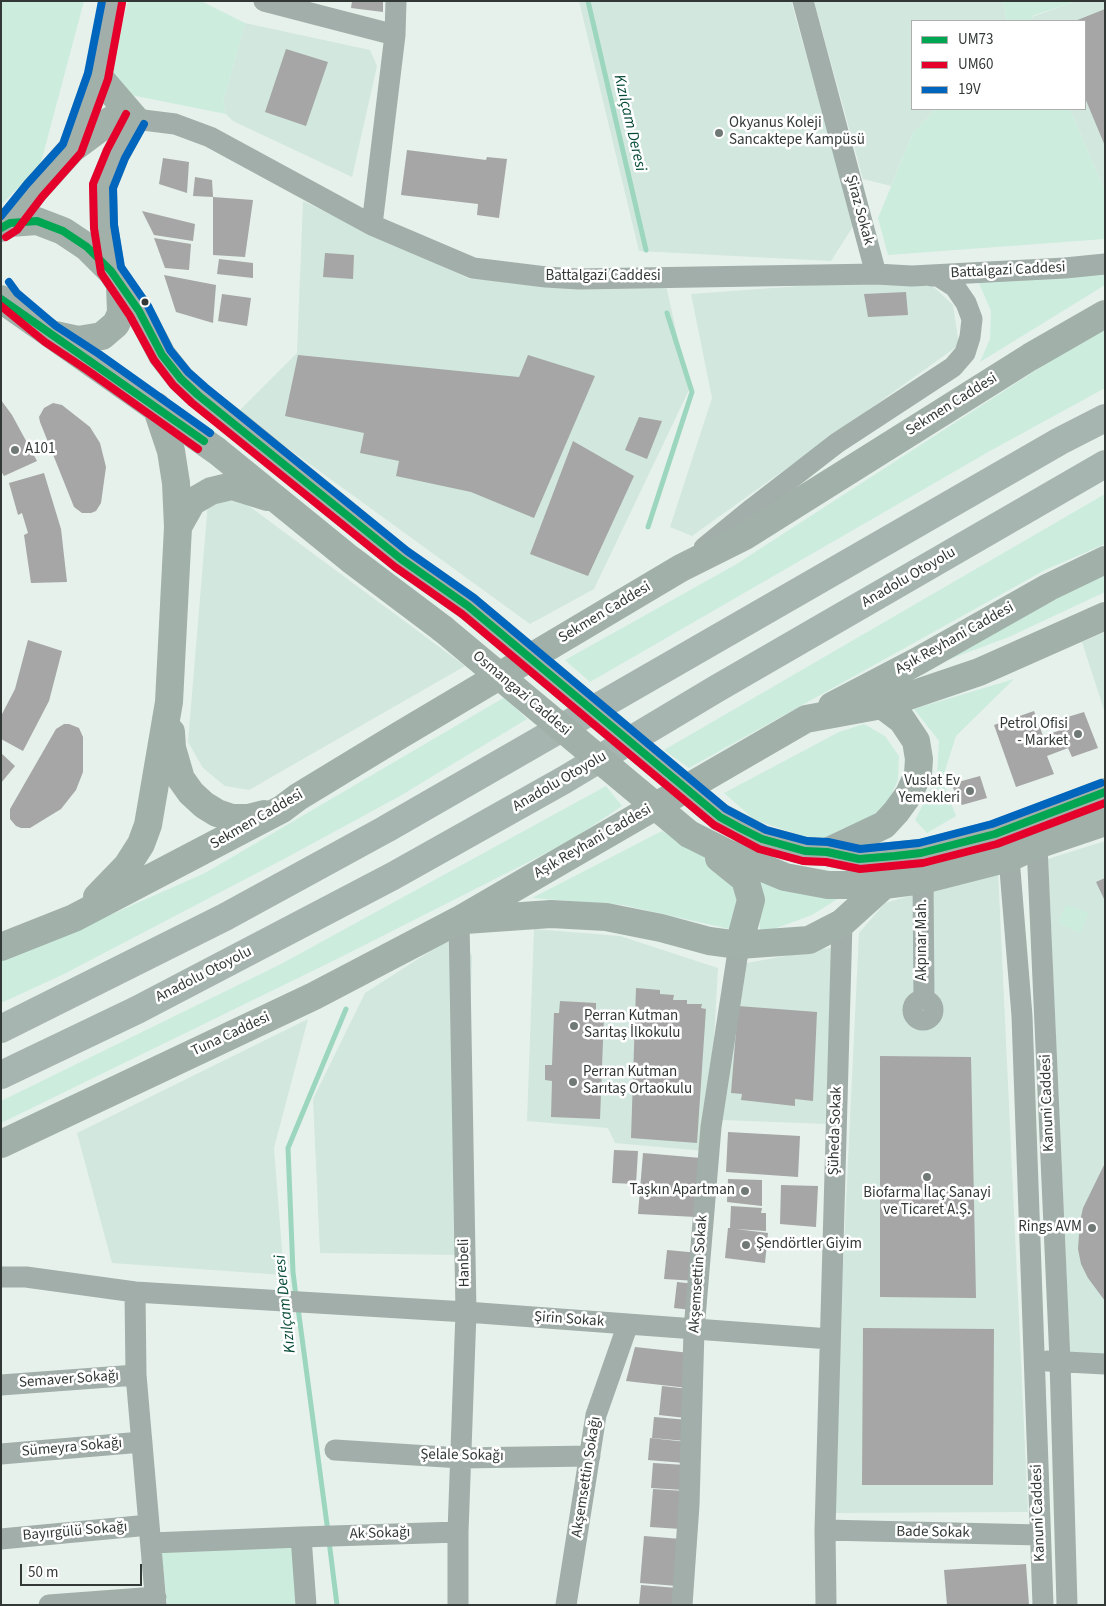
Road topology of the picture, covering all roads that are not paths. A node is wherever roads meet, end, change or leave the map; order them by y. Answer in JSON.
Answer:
{"nodes":[{"id":1,"x":112,"y":1,"type":"edge"},
{"id":2,"x":264,"y":1,"type":"edge"},
{"id":3,"x":396,"y":1,"type":"edge"},
{"id":4,"x":803,"y":1,"type":"edge"},
{"id":5,"x":395,"y":35,"type":"junction"},
{"id":6,"x":98,"y":76,"type":"junction"},
{"id":7,"x":135,"y":119,"type":"junction"},
{"id":8,"x":72,"y":149,"type":"junction"},
{"id":9,"x":6,"y":225,"type":"edge"},
{"id":10,"x":372,"y":225,"type":"junction"},
{"id":11,"x":1105,"y":264,"type":"edge"},
{"id":12,"x":876,"y":274,"type":"junction"},
{"id":13,"x":912,"y":276,"type":"junction"},
{"id":14,"x":116,"y":278,"type":"junction"},
{"id":15,"x":1,"y":288,"type":"edge"},
{"id":16,"x":1,"y":299,"type":"edge"},
{"id":17,"x":1105,"y":314,"type":"edge"},
{"id":18,"x":40,"y":326,"type":"junction"},
{"id":19,"x":156,"y":406,"type":"junction"},
{"id":20,"x":1105,"y":418,"type":"edge"},
{"id":21,"x":1105,"y":464,"type":"edge"},
{"id":22,"x":279,"y":501,"type":"junction"},
{"id":23,"x":178,"y":527,"type":"junction"},
{"id":24,"x":1105,"y":560,"type":"edge"},
{"id":25,"x":681,"y":568,"type":"junction"},
{"id":26,"x":1105,"y":616,"type":"edge"},
{"id":27,"x":169,"y":702,"type":"junction"},
{"id":28,"x":882,"y":705,"type":"junction"},
{"id":29,"x":806,"y":719,"type":"junction"},
{"id":30,"x":1105,"y":792,"type":"edge"},
{"id":31,"x":282,"y":809,"type":"junction"},
{"id":32,"x":1105,"y":822,"type":"edge"},
{"id":33,"x":1016,"y":825,"type":"junction"},
{"id":34,"x":689,"y":834,"type":"junction"},
{"id":35,"x":1037,"y":845,"type":"junction"},
{"id":36,"x":827,"y":852,"type":"junction"},
{"id":37,"x":1009,"y":858,"type":"junction"},
{"id":38,"x":923,"y":880,"type":"junction"},
{"id":39,"x":884,"y":885,"type":"junction"},
{"id":40,"x":74,"y":918,"type":"junction"},
{"id":41,"x":458,"y":920,"type":"junction"},
{"id":42,"x":842,"y":923,"type":"junction"},
{"id":43,"x":739,"y":945,"type":"junction"},
{"id":44,"x":1,"y":947,"type":"edge"},
{"id":45,"x":924,"y":999,"type":"dead end"},
{"id":46,"x":1,"y":1029,"type":"edge"},
{"id":47,"x":1,"y":1075,"type":"edge"},
{"id":48,"x":1,"y":1144,"type":"edge"},
{"id":49,"x":1,"y":1277,"type":"edge"},
{"id":50,"x":135,"y":1292,"type":"junction"},
{"id":51,"x":466,"y":1312,"type":"junction"},
{"id":52,"x":628,"y":1324,"type":"junction"},
{"id":53,"x":694,"y":1330,"type":"junction"},
{"id":54,"x":830,"y":1339,"type":"junction"},
{"id":55,"x":1034,"y":1361,"type":"junction"},
{"id":56,"x":1060,"y":1362,"type":"junction"},
{"id":57,"x":1105,"y":1364,"type":"edge"},
{"id":58,"x":136,"y":1375,"type":"junction"},
{"id":59,"x":1,"y":1385,"type":"edge"},
{"id":60,"x":142,"y":1442,"type":"junction"},
{"id":61,"x":335,"y":1450,"type":"dead end"},
{"id":62,"x":1,"y":1454,"type":"edge"},
{"id":63,"x":590,"y":1456,"type":"junction"},
{"id":64,"x":461,"y":1458,"type":"junction"},
{"id":65,"x":825,"y":1530,"type":"junction"},
{"id":66,"x":458,"y":1532,"type":"junction"},
{"id":67,"x":150,"y":1534,"type":"junction"},
{"id":68,"x":1040,"y":1535,"type":"junction"},
{"id":69,"x":309,"y":1536,"type":"junction"},
{"id":70,"x":1,"y":1539,"type":"edge"},
{"id":71,"x":156,"y":1601,"type":"edge"},
{"id":72,"x":49,"y":1605,"type":"edge"},
{"id":73,"x":306,"y":1605,"type":"edge"},
{"id":74,"x":458,"y":1605,"type":"edge"},
{"id":75,"x":566,"y":1605,"type":"edge"},
{"id":76,"x":682,"y":1605,"type":"edge"},
{"id":77,"x":826,"y":1605,"type":"edge"},
{"id":78,"x":1043,"y":1605,"type":"edge"},
{"id":79,"x":1067,"y":1605,"type":"edge"}],
"edges":[{"from":1,"to":6,"type":"street"},
{"from":2,"to":5,"type":"street"},
{"from":3,"to":5,"type":"street"},
{"from":4,"to":12,"type":"street","name":"Şiraz Sokak"},
{"from":5,"to":10,"type":"street"},
{"from":6,"to":7,"type":"main road"},
{"from":6,"to":8,"type":"main road"},
{"from":7,"to":8,"type":"main road"},
{"from":7,"to":10,"type":"street","name":"Battalgazi Caddesi"},
{"from":7,"to":14,"type":"main road"},
{"from":8,"to":9,"type":"main road"},
{"from":9,"to":14,"type":"main road"},
{"from":10,"to":12,"type":"street","name":"Battalgazi Caddesi"},
{"from":11,"to":13,"type":"street","name":"Battalgazi Caddesi"},
{"from":12,"to":13,"type":"street","name":"Battalgazi Caddesi"},
{"from":13,"to":25,"type":"street"},
{"from":14,"to":18,"type":"main road"},
{"from":14,"to":36,"type":"main road","bridge":true},
{"from":15,"to":18,"type":"main road"},
{"from":16,"to":18,"type":"main road","name":"Osmangazi Caddesi"},
{"from":17,"to":25,"type":"main road","name":"Sekmen Caddesi"},
{"from":18,"to":19,"type":"main road","name":"Osmangazi Caddesi"},
{"from":19,"to":22,"type":"main road","name":"Osmangazi Caddesi"},
{"from":19,"to":23,"type":"main road"},
{"from":20,"to":46,"type":"highway"},
{"from":21,"to":47,"type":"highway","name":"Anadolu Otoyolu"},
{"from":22,"to":23,"type":"main road"},
{"from":22,"to":34,"type":"main road","name":"Osmangazi Caddesi","bridge":true},
{"from":23,"to":27,"type":"main road"},
{"from":24,"to":29,"type":"main road","name":"Aşık Reyhani Caddesi"},
{"from":25,"to":31,"type":"main road","name":"Sekmen Caddesi"},
{"from":26,"to":28,"type":"main road","name":"Aşık Reyhani Caddesi"},
{"from":27,"to":31,"type":"main road"},
{"from":27,"to":40,"type":"main road"},
{"from":28,"to":29,"type":"main road","name":"Aşık Reyhani Caddesi"},
{"from":28,"to":36,"type":"main road"},
{"from":29,"to":41,"type":"main road","name":"Aşık Reyhani Caddesi"},
{"from":30,"to":33,"type":"main road"},
{"from":31,"to":40,"type":"main road","name":"Sekmen Caddesi"},
{"from":32,"to":35,"type":"main road","name":"Osmangazi Caddesi"},
{"from":33,"to":35,"type":"main road"},
{"from":33,"to":36,"type":"main road"},
{"from":33,"to":37,"type":"main road"},
{"from":34,"to":39,"type":"main road","name":"Osmangazi Caddesi"},
{"from":34,"to":43,"type":"main road"},
{"from":35,"to":37,"type":"main road","name":"Osmangazi Caddesi"},
{"from":35,"to":56,"type":"street","name":"Kanuni Caddesi"},
{"from":37,"to":38,"type":"main road","name":"Osmangazi Caddesi"},
{"from":37,"to":55,"type":"street","name":"Kanuni Caddesi"},
{"from":38,"to":39,"type":"main road","name":"Osmangazi Caddesi"},
{"from":38,"to":45,"type":"street","name":"Akpınar Mah."},
{"from":39,"to":42,"type":"main road"},
{"from":40,"to":44,"type":"main road"},
{"from":41,"to":43,"type":"main road"},
{"from":41,"to":48,"type":"main road","name":"Tuna Caddesi"},
{"from":41,"to":51,"type":"street","name":"Hanbeli"},
{"from":42,"to":43,"type":"main road"},
{"from":42,"to":54,"type":"street","name":"Şüheda Sokak"},
{"from":43,"to":53,"type":"street","name":"Akşemsettin Sokak"},
{"from":49,"to":50,"type":"street","name":"Şirin Sokak"},
{"from":50,"to":51,"type":"street","name":"Şirin Sokak"},
{"from":50,"to":58,"type":"street"},
{"from":51,"to":52,"type":"street","name":"Şirin Sokak"},
{"from":51,"to":64,"type":"street","name":"Hanbeli"},
{"from":52,"to":53,"type":"street","name":"Şirin Sokak"},
{"from":52,"to":63,"type":"street","name":"Akşemsettin Sokağı"},
{"from":53,"to":54,"type":"street","name":"Şirin Sokak"},
{"from":53,"to":76,"type":"street","name":"Akşemsettin Sokak"},
{"from":54,"to":65,"type":"street","name":"Şüheda Sokak"},
{"from":55,"to":56,"type":"street"},
{"from":55,"to":68,"type":"street","name":"Kanuni Caddesi"},
{"from":56,"to":57,"type":"street"},
{"from":56,"to":79,"type":"street","name":"Kanuni Caddesi"},
{"from":58,"to":59,"type":"street","name":"Semaver Sokağı"},
{"from":58,"to":60,"type":"street"},
{"from":60,"to":62,"type":"street","name":"Sümeyra Sokağı"},
{"from":60,"to":67,"type":"street"},
{"from":61,"to":64,"type":"street","name":"Şelale Sokağı"},
{"from":63,"to":64,"type":"street","name":"Şelale Sokağı"},
{"from":63,"to":75,"type":"street","name":"Akşemsettin Sokağı"},
{"from":64,"to":66,"type":"street","name":"Hanbeli"},
{"from":65,"to":68,"type":"street","name":"Bade Sokak"},
{"from":65,"to":77,"type":"street","name":"Şüheda Sokak"},
{"from":66,"to":69,"type":"street","name":"Ak Sokağı"},
{"from":66,"to":74,"type":"street","name":"Hanbeli"},
{"from":67,"to":69,"type":"street","name":"Bayırgülü Sokağı"},
{"from":67,"to":70,"type":"street","name":"Bayırgülü Sokağı"},
{"from":67,"to":71,"type":"street"},
{"from":68,"to":78,"type":"street","name":"Kanuni Caddesi"},
{"from":69,"to":73,"type":"street"},
{"from":71,"to":72,"type":"street"}]}
